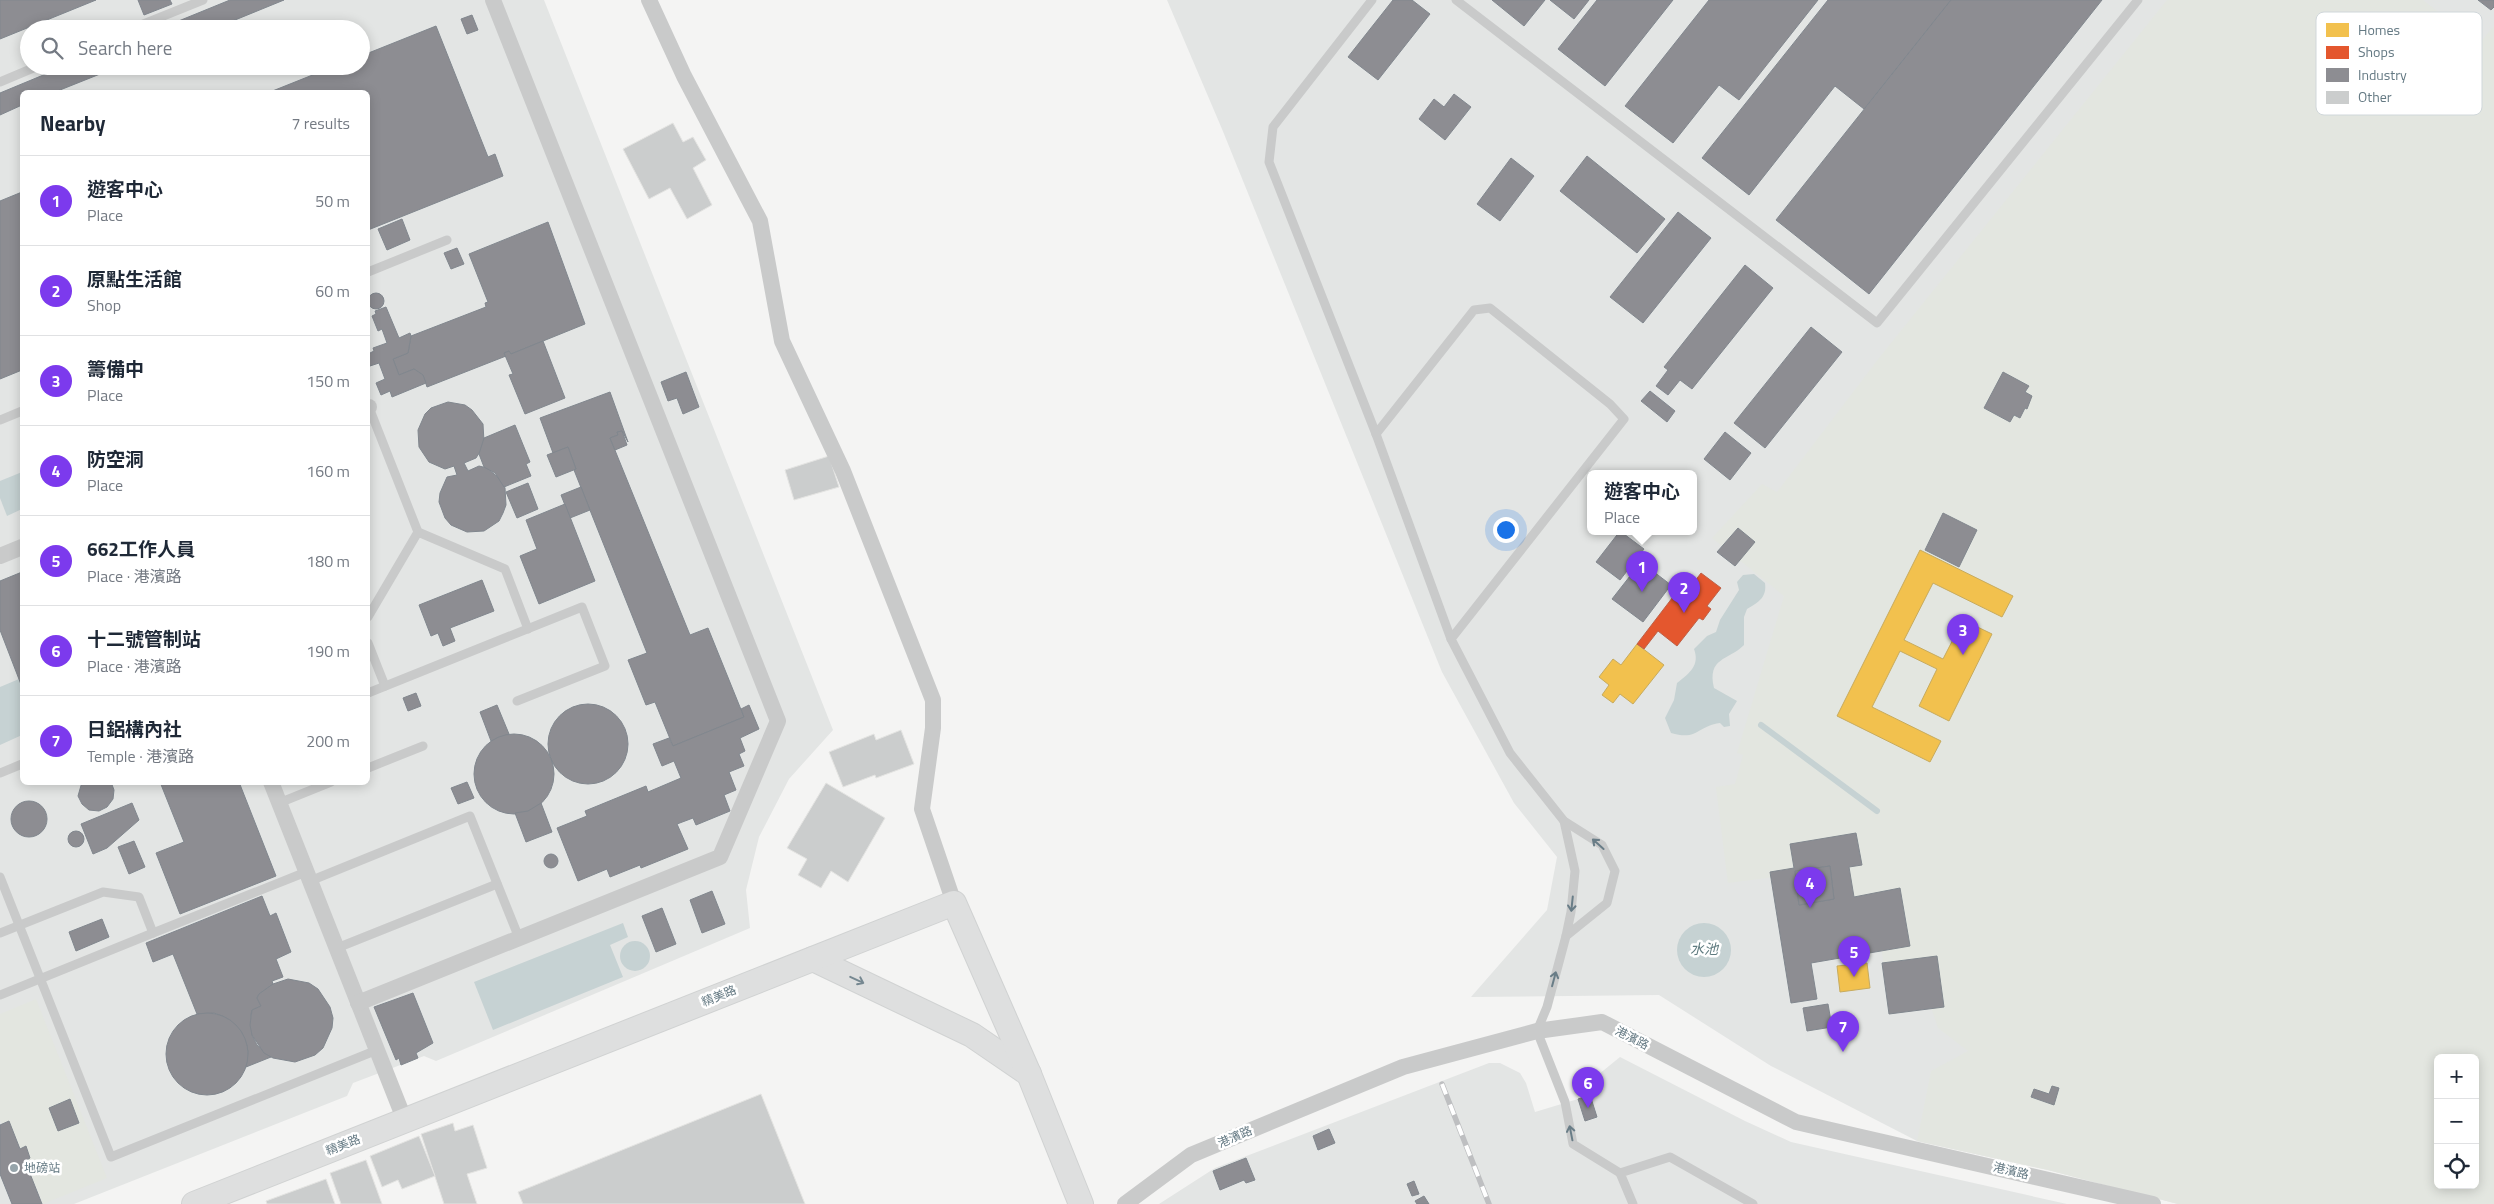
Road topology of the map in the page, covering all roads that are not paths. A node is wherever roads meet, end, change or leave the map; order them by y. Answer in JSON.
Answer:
{"nodes":[{"id":1,"x":203,"y":0,"type":"edge"},
{"id":2,"x":493,"y":0,"type":"edge"},
{"id":3,"x":649,"y":0,"type":"edge"},
{"id":4,"x":1372,"y":0,"type":"edge"},
{"id":5,"x":1456,"y":0,"type":"edge"},
{"id":6,"x":2138,"y":0,"type":"edge"},
{"id":7,"x":153,"y":20,"type":"edge"},
{"id":8,"x":20,"y":74,"type":"edge"},
{"id":9,"x":0,"y":82,"type":"edge"},
{"id":10,"x":447,"y":240,"type":"dead end"},
{"id":11,"x":370,"y":271,"type":"edge"},
{"id":12,"x":370,"y":411,"type":"edge"},
{"id":13,"x":20,"y":412,"type":"edge"},
{"id":14,"x":0,"y":420,"type":"edge"},
{"id":15,"x":1376,"y":434,"type":"junction"},
{"id":16,"x":418,"y":532,"type":"junction"},
{"id":17,"x":20,"y":547,"type":"edge"},
{"id":18,"x":0,"y":556,"type":"edge"},
{"id":19,"x":370,"y":614,"type":"edge"},
{"id":20,"x":528,"y":629,"type":"junction"},
{"id":21,"x":1451,"y":639,"type":"junction"},
{"id":22,"x":370,"y":648,"type":"edge"},
{"id":23,"x":384,"y":686,"type":"junction"},
{"id":24,"x":370,"y":692,"type":"edge"},
{"id":25,"x":517,"y":701,"type":"dead end"},
{"id":26,"x":423,"y":746,"type":"dead end"},
{"id":27,"x":20,"y":765,"type":"edge"},
{"id":28,"x":370,"y":767,"type":"edge"},
{"id":29,"x":0,"y":773,"type":"edge"},
{"id":30,"x":272,"y":785,"type":"edge"},
{"id":31,"x":324,"y":785,"type":"edge"},
{"id":32,"x":279,"y":803,"type":"junction"},
{"id":33,"x":1564,"y":821,"type":"junction"},
{"id":34,"x":308,"y":876,"type":"junction"},
{"id":35,"x":0,"y":877,"type":"edge"},
{"id":36,"x":497,"y":884,"type":"junction"},
{"id":37,"x":954,"y":903,"type":"junction"},
{"id":38,"x":19,"y":926,"type":"junction"},
{"id":39,"x":0,"y":933,"type":"edge"},
{"id":40,"x":153,"y":933,"type":"junction"},
{"id":41,"x":1566,"y":936,"type":"junction"},
{"id":42,"x":519,"y":938,"type":"junction"},
{"id":43,"x":337,"y":948,"type":"junction"},
{"id":44,"x":813,"y":959,"type":"junction"},
{"id":45,"x":40,"y":979,"type":"junction"},
{"id":46,"x":0,"y":995,"type":"edge"},
{"id":47,"x":358,"y":1003,"type":"junction"},
{"id":48,"x":1537,"y":1031,"type":"junction"},
{"id":49,"x":377,"y":1050,"type":"junction"},
{"id":50,"x":1029,"y":1074,"type":"junction"},
{"id":51,"x":405,"y":1121,"type":"junction"},
{"id":52,"x":1620,"y":1173,"type":"junction"},
{"id":53,"x":1078,"y":1197,"type":"edge"},
{"id":54,"x":194,"y":1204,"type":"edge"},
{"id":55,"x":1125,"y":1204,"type":"edge"},
{"id":56,"x":1633,"y":1204,"type":"edge"},
{"id":57,"x":1753,"y":1204,"type":"edge"},
{"id":58,"x":2153,"y":1204,"type":"edge"}],
"edges":[{"from":1,"to":7,"type":"lane"},
{"from":2,"to":42,"type":"street"},
{"from":3,"to":37,"type":"street"},
{"from":4,"to":15,"type":"lane"},
{"from":5,"to":6,"type":"lane"},
{"from":8,"to":9,"type":"lane"},
{"from":10,"to":11,"type":"lane"},
{"from":12,"to":16,"type":"lane"},
{"from":13,"to":14,"type":"lane"},
{"from":15,"to":21,"type":"lane"},
{"from":15,"to":21,"type":"lane"},
{"from":16,"to":19,"type":"lane"},
{"from":16,"to":20,"type":"lane"},
{"from":17,"to":18,"type":"street"},
{"from":20,"to":23,"type":"lane"},
{"from":20,"to":25,"type":"lane"},
{"from":21,"to":33,"type":"lane"},
{"from":22,"to":23,"type":"lane"},
{"from":23,"to":24,"type":"lane"},
{"from":26,"to":28,"type":"lane"},
{"from":27,"to":29,"type":"lane"},
{"from":30,"to":32,"type":"street"},
{"from":31,"to":32,"type":"lane"},
{"from":32,"to":34,"type":"street"},
{"from":33,"to":41,"type":"lane","one_way":true},
{"from":41,"to":33,"type":"lane","one_way":true},
{"from":34,"to":36,"type":"lane"},
{"from":34,"to":40,"type":"lane"},
{"from":34,"to":43,"type":"street"},
{"from":35,"to":38,"type":"lane"},
{"from":36,"to":42,"type":"lane"},
{"from":36,"to":43,"type":"lane"},
{"from":37,"to":44,"type":"main road","name":"精美路"},
{"from":37,"to":50,"type":"main road"},
{"from":38,"to":39,"type":"lane"},
{"from":38,"to":40,"type":"lane"},
{"from":38,"to":45,"type":"lane"},
{"from":40,"to":45,"type":"lane"},
{"from":48,"to":41,"type":"lane","one_way":true},
{"from":42,"to":47,"type":"street"},
{"from":43,"to":47,"type":"street"},
{"from":44,"to":50,"type":"main road","one_way":true},
{"from":44,"to":51,"type":"main road","name":"精美路"},
{"from":45,"to":46,"type":"lane"},
{"from":45,"to":49,"type":"lane"},
{"from":47,"to":49,"type":"street"},
{"from":52,"to":48,"type":"lane","one_way":true},
{"from":48,"to":55,"type":"street","name":"港濱路"},
{"from":48,"to":58,"type":"street","name":"港濱路"},
{"from":49,"to":51,"type":"street"},
{"from":50,"to":53,"type":"main road"},
{"from":51,"to":54,"type":"main road","name":"精美路"},
{"from":52,"to":56,"type":"lane"},
{"from":52,"to":57,"type":"lane"}]}
